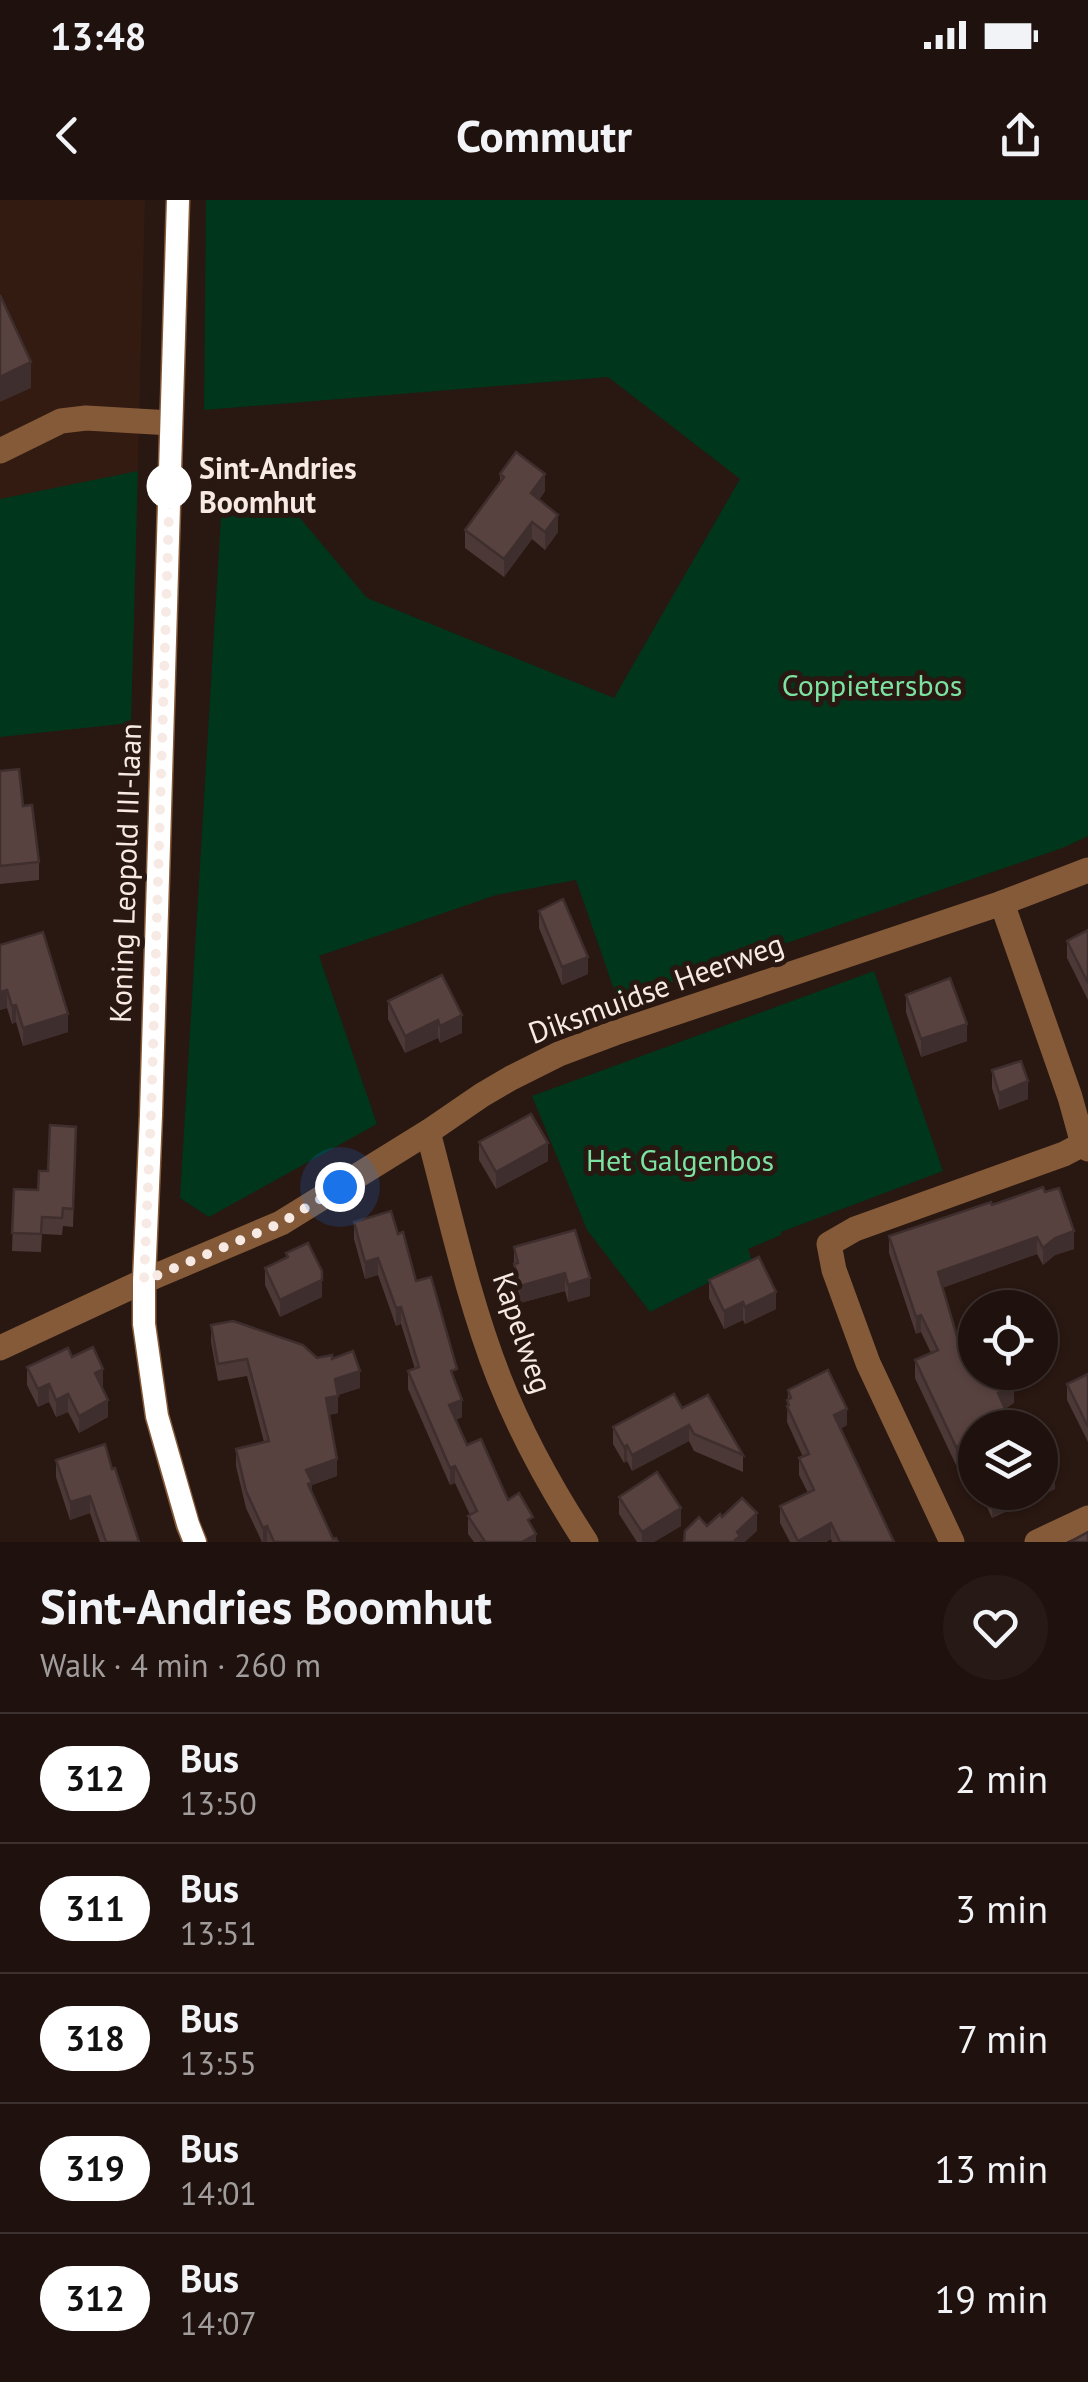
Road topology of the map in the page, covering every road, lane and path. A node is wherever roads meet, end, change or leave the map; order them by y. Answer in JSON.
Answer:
{"nodes":[{"id":1,"x":178,"y":200,"type":"edge"},
{"id":2,"x":171,"y":423,"type":"junction"},
{"id":3,"x":0,"y":451,"type":"edge"},
{"id":4,"x":1088,"y":870,"type":"edge"},
{"id":5,"x":1002,"y":903,"type":"junction"},
{"id":6,"x":428,"y":1132,"type":"junction"},
{"id":7,"x":1086,"y":1147,"type":"edge"},
{"id":8,"x":144,"y":1281,"type":"junction"},
{"id":9,"x":0,"y":1348,"type":"edge"},
{"id":10,"x":1088,"y":1518,"type":"edge"},
{"id":11,"x":195,"y":1542,"type":"edge"},
{"id":12,"x":586,"y":1542,"type":"edge"},
{"id":13,"x":952,"y":1542,"type":"edge"},
{"id":14,"x":1037,"y":1542,"type":"edge"}],
"edges":[{"from":1,"to":2,"type":"street","name":"Koning Leopold III-laan"},
{"from":2,"to":3,"type":"street"},
{"from":2,"to":8,"type":"street","name":"Koning Leopold III-laan"},
{"from":4,"to":5,"type":"street","name":"Diksmuidse Heerweg"},
{"from":5,"to":6,"type":"street","name":"Diksmuidse Heerweg"},
{"from":5,"to":7,"type":"street"},
{"from":6,"to":8,"type":"street","name":"Diksmuidse Heerweg"},
{"from":6,"to":12,"type":"street","name":"Kapelweg"},
{"from":7,"to":13,"type":"street"},
{"from":8,"to":9,"type":"street","name":"Diksmuidse Heerweg"},
{"from":8,"to":11,"type":"street","name":"Koning Leopold III-laan"},
{"from":10,"to":14,"type":"street"}]}
